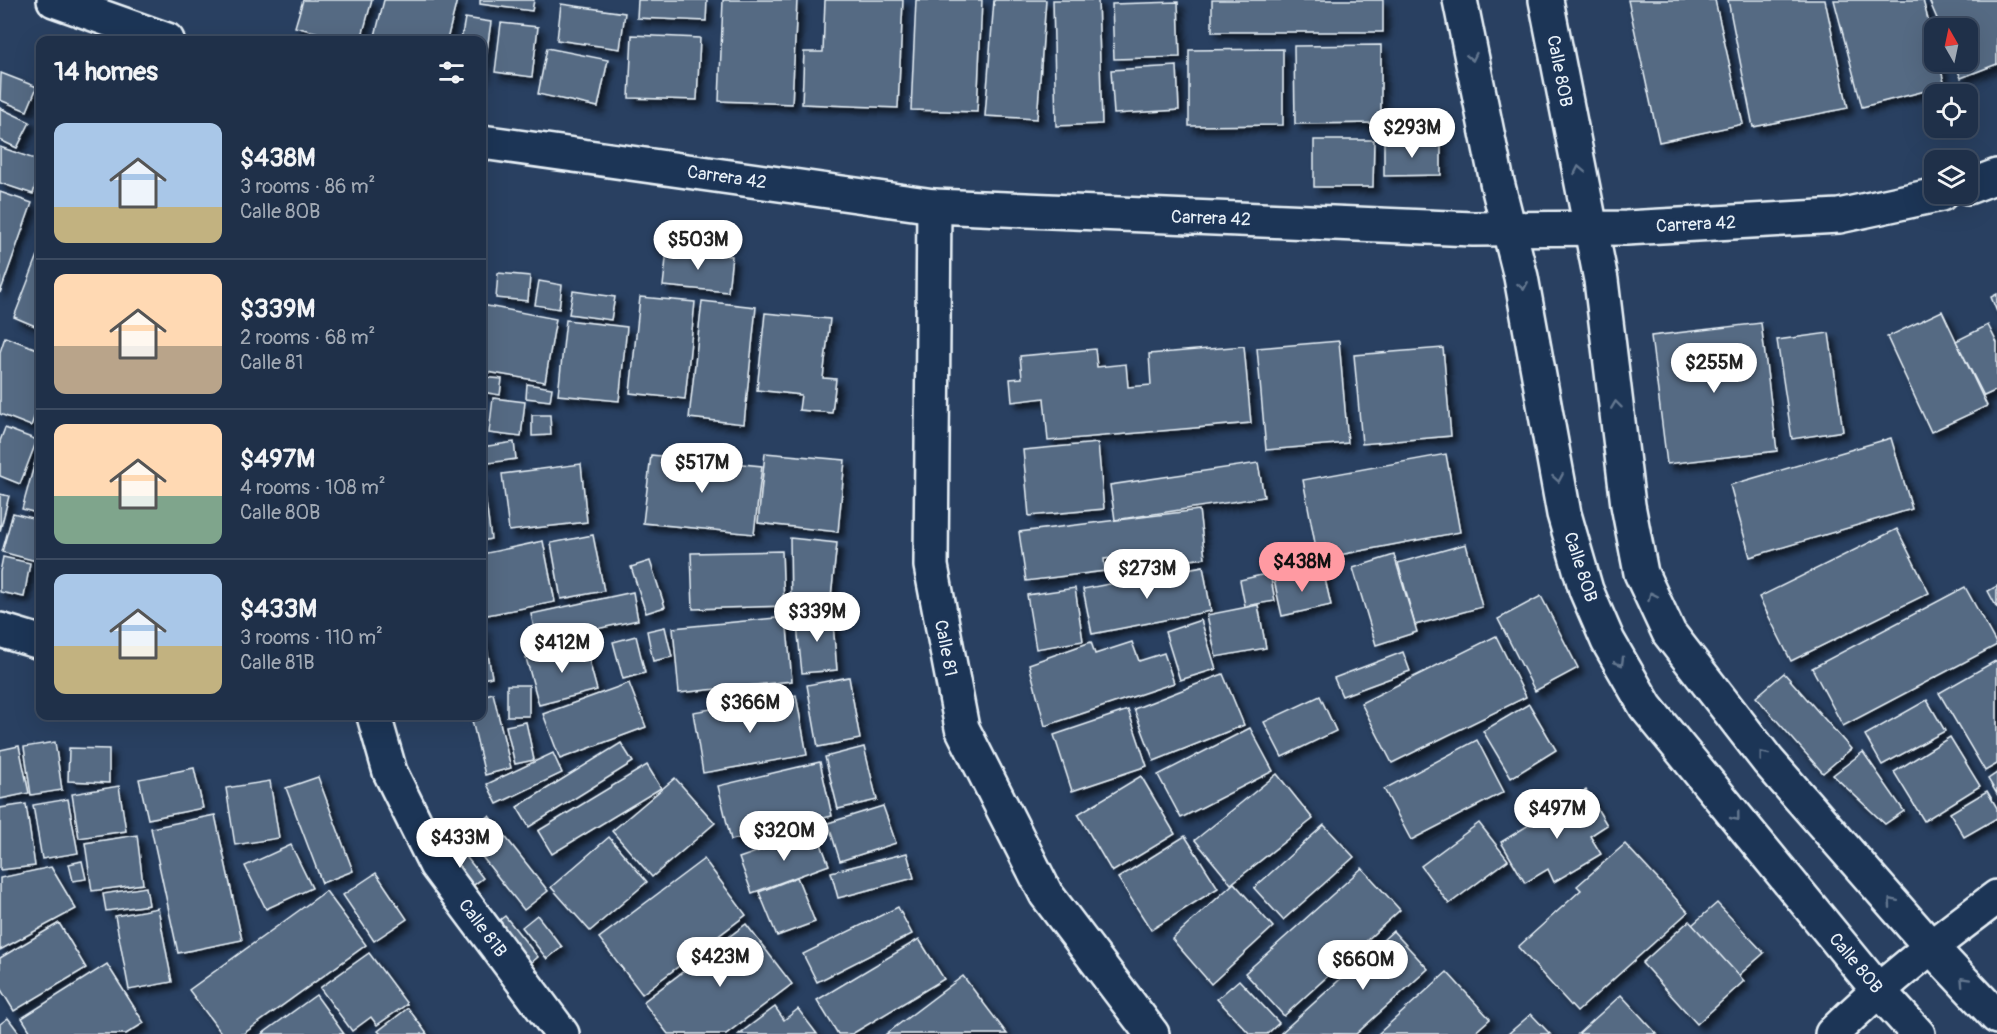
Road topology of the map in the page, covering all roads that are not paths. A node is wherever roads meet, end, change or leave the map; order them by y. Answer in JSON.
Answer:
{"nodes":[{"id":1,"x":54,"y":0,"type":"edge"},
{"id":2,"x":1460,"y":0,"type":"edge"},
{"id":3,"x":1546,"y":0,"type":"edge"},
{"id":4,"x":155,"y":36,"type":"edge"},
{"id":5,"x":486,"y":143,"type":"edge"},
{"id":6,"x":1997,"y":176,"type":"edge"},
{"id":7,"x":1978,"y":183,"type":"edge"},
{"id":8,"x":1924,"y":198,"type":"edge"},
{"id":9,"x":934,"y":206,"type":"junction"},
{"id":10,"x":1591,"y":228,"type":"junction"},
{"id":11,"x":1510,"y":229,"type":"junction"},
{"id":12,"x":0,"y":630,"type":"edge"},
{"id":13,"x":36,"y":641,"type":"edge"},
{"id":14,"x":375,"y":720,"type":"edge"},
{"id":15,"x":1997,"y":897,"type":"edge"},
{"id":16,"x":1930,"y":946,"type":"junction"},
{"id":17,"x":1878,"y":990,"type":"junction"},
{"id":18,"x":1997,"y":1017,"type":"edge"},
{"id":19,"x":562,"y":1034,"type":"edge"},
{"id":20,"x":1152,"y":1034,"type":"edge"},
{"id":21,"x":1832,"y":1034,"type":"edge"},
{"id":22,"x":1918,"y":1034,"type":"edge"}],
"edges":[{"from":1,"to":4,"type":"street"},
{"from":2,"to":11,"type":"street","name":"Calle 80B","one_way":true},
{"from":10,"to":3,"type":"street","name":"Calle 80B","one_way":true},
{"from":5,"to":9,"type":"street","name":"Carrera 42"},
{"from":6,"to":7,"type":"street"},
{"from":8,"to":10,"type":"street","name":"Carrera 42"},
{"from":9,"to":11,"type":"street","name":"Carrera 42"},
{"from":9,"to":20,"type":"street","name":"Calle 81"},
{"from":10,"to":11,"type":"street","name":"Carrera 42"},
{"from":16,"to":10,"type":"street","name":"Calle 80B","one_way":true},
{"from":11,"to":17,"type":"street","name":"Calle 80B","one_way":true},
{"from":12,"to":13,"type":"street"},
{"from":14,"to":19,"type":"street","name":"Calle 81B"},
{"from":15,"to":16,"type":"street"},
{"from":16,"to":17,"type":"street"},
{"from":18,"to":16,"type":"street","name":"Calle 80B","one_way":true},
{"from":17,"to":21,"type":"street"},
{"from":17,"to":22,"type":"street","name":"Calle 80B"}]}
